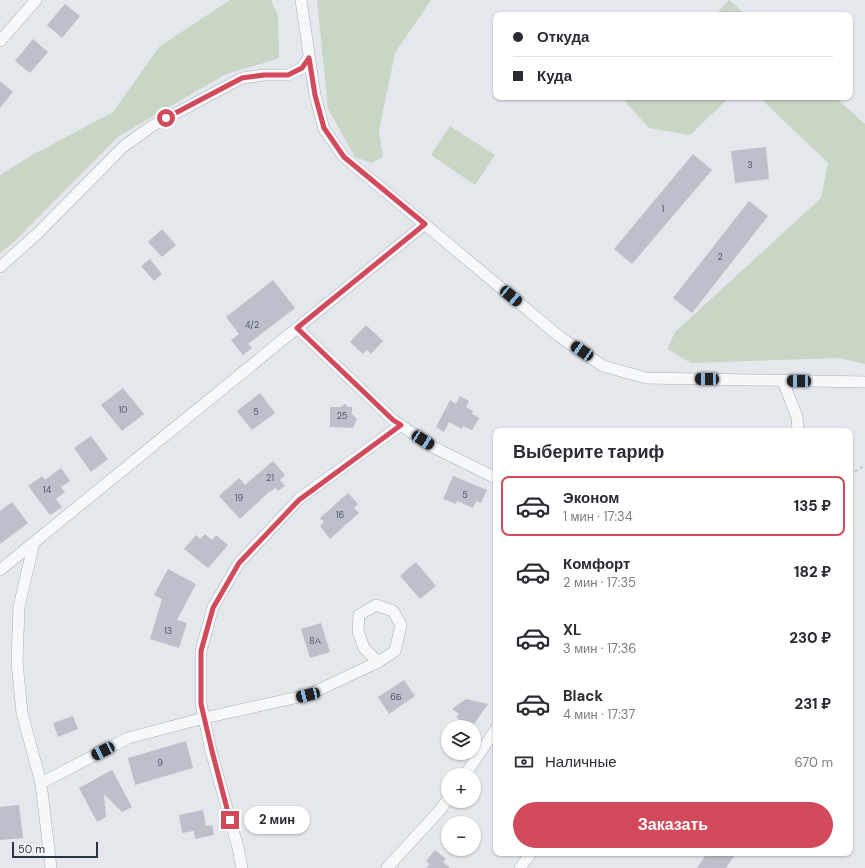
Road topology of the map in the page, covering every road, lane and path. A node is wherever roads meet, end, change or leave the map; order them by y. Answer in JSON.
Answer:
{"nodes":[{"id":1,"x":36,"y":0,"type":"edge"},
{"id":2,"x":302,"y":0,"type":"edge"},
{"id":3,"x":0,"y":41,"type":"edge"},
{"id":4,"x":309,"y":58,"type":"junction"},
{"id":5,"x":425,"y":224,"type":"junction"},
{"id":6,"x":0,"y":267,"type":"edge"},
{"id":7,"x":297,"y":328,"type":"junction"},
{"id":8,"x":783,"y":381,"type":"junction"},
{"id":9,"x":865,"y":382,"type":"edge"},
{"id":10,"x":401,"y":425,"type":"junction"},
{"id":11,"x":798,"y":428,"type":"edge"},
{"id":12,"x":865,"y":465,"type":"edge"},
{"id":13,"x":853,"y":473,"type":"edge"},
{"id":14,"x":493,"y":476,"type":"edge"},
{"id":15,"x":34,"y":542,"type":"junction"},
{"id":16,"x":0,"y":570,"type":"edge"},
{"id":17,"x":378,"y":662,"type":"junction"},
{"id":18,"x":204,"y":718,"type":"junction"},
{"id":19,"x":493,"y":733,"type":"edge"},
{"id":20,"x":470,"y":768,"type":"edge"},
{"id":21,"x":41,"y":783,"type":"junction"},
{"id":22,"x":441,"y":808,"type":"edge"},
{"id":23,"x":529,"y":856,"type":"edge"},
{"id":24,"x":51,"y":868,"type":"edge"},
{"id":25,"x":242,"y":868,"type":"edge"},
{"id":26,"x":386,"y":868,"type":"edge"},
{"id":27,"x":520,"y":868,"type":"edge"}],
"edges":[{"from":1,"to":3,"type":"street"},
{"from":2,"to":4,"type":"street"},
{"from":4,"to":5,"type":"street"},
{"from":4,"to":6,"type":"street"},
{"from":5,"to":7,"type":"street"},
{"from":5,"to":8,"type":"street"},
{"from":7,"to":10,"type":"street"},
{"from":7,"to":15,"type":"street"},
{"from":8,"to":9,"type":"street"},
{"from":8,"to":11,"type":"street"},
{"from":10,"to":14,"type":"street"},
{"from":10,"to":18,"type":"street"},
{"from":12,"to":13,"type":"path"},
{"from":15,"to":16,"type":"street"},
{"from":15,"to":21,"type":"street"},
{"from":17,"to":17,"type":"street"},
{"from":17,"to":18,"type":"street"},
{"from":18,"to":21,"type":"street"},
{"from":18,"to":25,"type":"street"},
{"from":19,"to":20,"type":"street"},
{"from":21,"to":24,"type":"street"},
{"from":22,"to":26,"type":"street"},
{"from":23,"to":27,"type":"street"}]}
